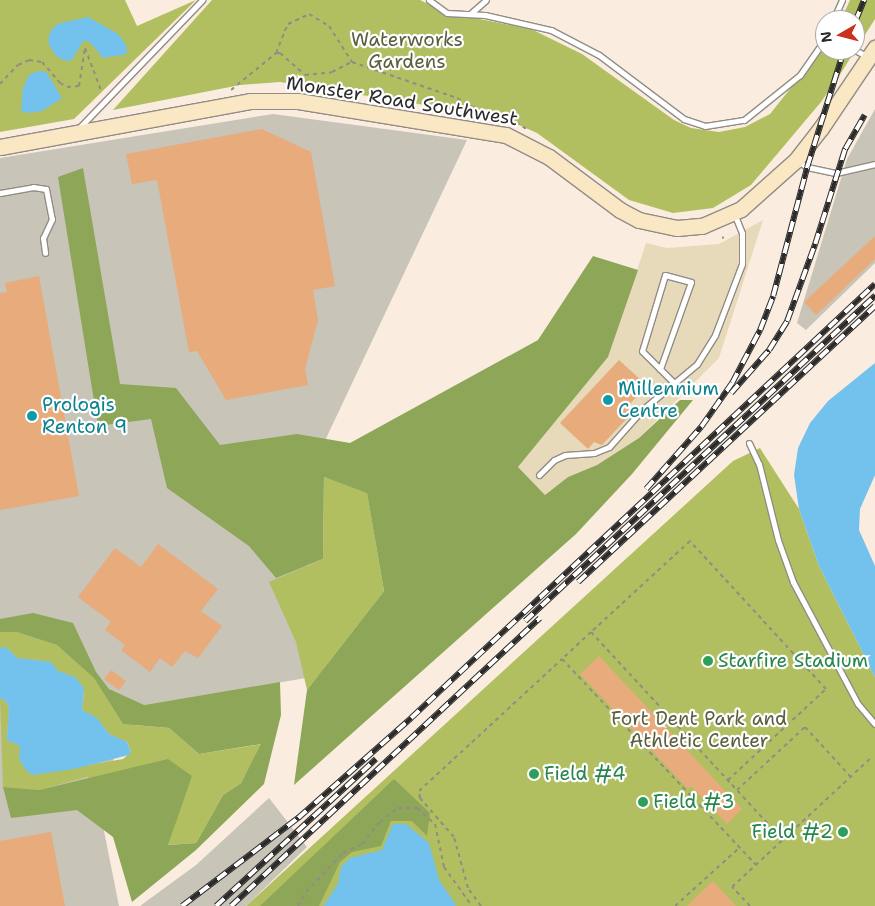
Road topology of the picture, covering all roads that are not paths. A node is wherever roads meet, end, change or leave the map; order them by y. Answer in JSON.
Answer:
{"nodes":[{"id":1,"x":202,"y":0,"type":"edge"},
{"id":2,"x":428,"y":0,"type":"edge"},
{"id":3,"x":486,"y":0,"type":"edge"},
{"id":4,"x":470,"y":14,"type":"junction"},
{"id":5,"x":872,"y":53,"type":"edge"},
{"id":6,"x":815,"y":54,"type":"edge"},
{"id":7,"x":72,"y":135,"type":"junction"},
{"id":8,"x":0,"y":148,"type":"edge"},
{"id":9,"x":796,"y":160,"type":"junction"},
{"id":10,"x":875,"y":164,"type":"edge"},
{"id":11,"x":0,"y":193,"type":"edge"},
{"id":12,"x":734,"y":213,"type":"junction"},
{"id":13,"x":44,"y":253,"type":"dead end"},
{"id":14,"x":660,"y":369,"type":"junction"},
{"id":15,"x":674,"y":383,"type":"junction"},
{"id":16,"x":749,"y":443,"type":"dead end"},
{"id":17,"x":539,"y":475,"type":"dead end"},
{"id":18,"x":875,"y":724,"type":"edge"}],
"edges":[{"from":1,"to":7,"type":"lane"},
{"from":2,"to":4,"type":"lane"},
{"from":3,"to":4,"type":"lane"},
{"from":4,"to":6,"type":"lane"},
{"from":5,"to":9,"type":"street","name":"Monster Road Southwest"},
{"from":7,"to":8,"type":"street","name":"Monster Road Southwest"},
{"from":7,"to":12,"type":"street","name":"Monster Road Southwest"},
{"from":9,"to":10,"type":"lane"},
{"from":9,"to":12,"type":"street","name":"Monster Road Southwest"},
{"from":11,"to":13,"type":"lane"},
{"from":12,"to":15,"type":"lane"},
{"from":14,"to":14,"type":"lane"},
{"from":14,"to":15,"type":"lane"},
{"from":15,"to":17,"type":"lane"},
{"from":16,"to":18,"type":"lane"}]}
